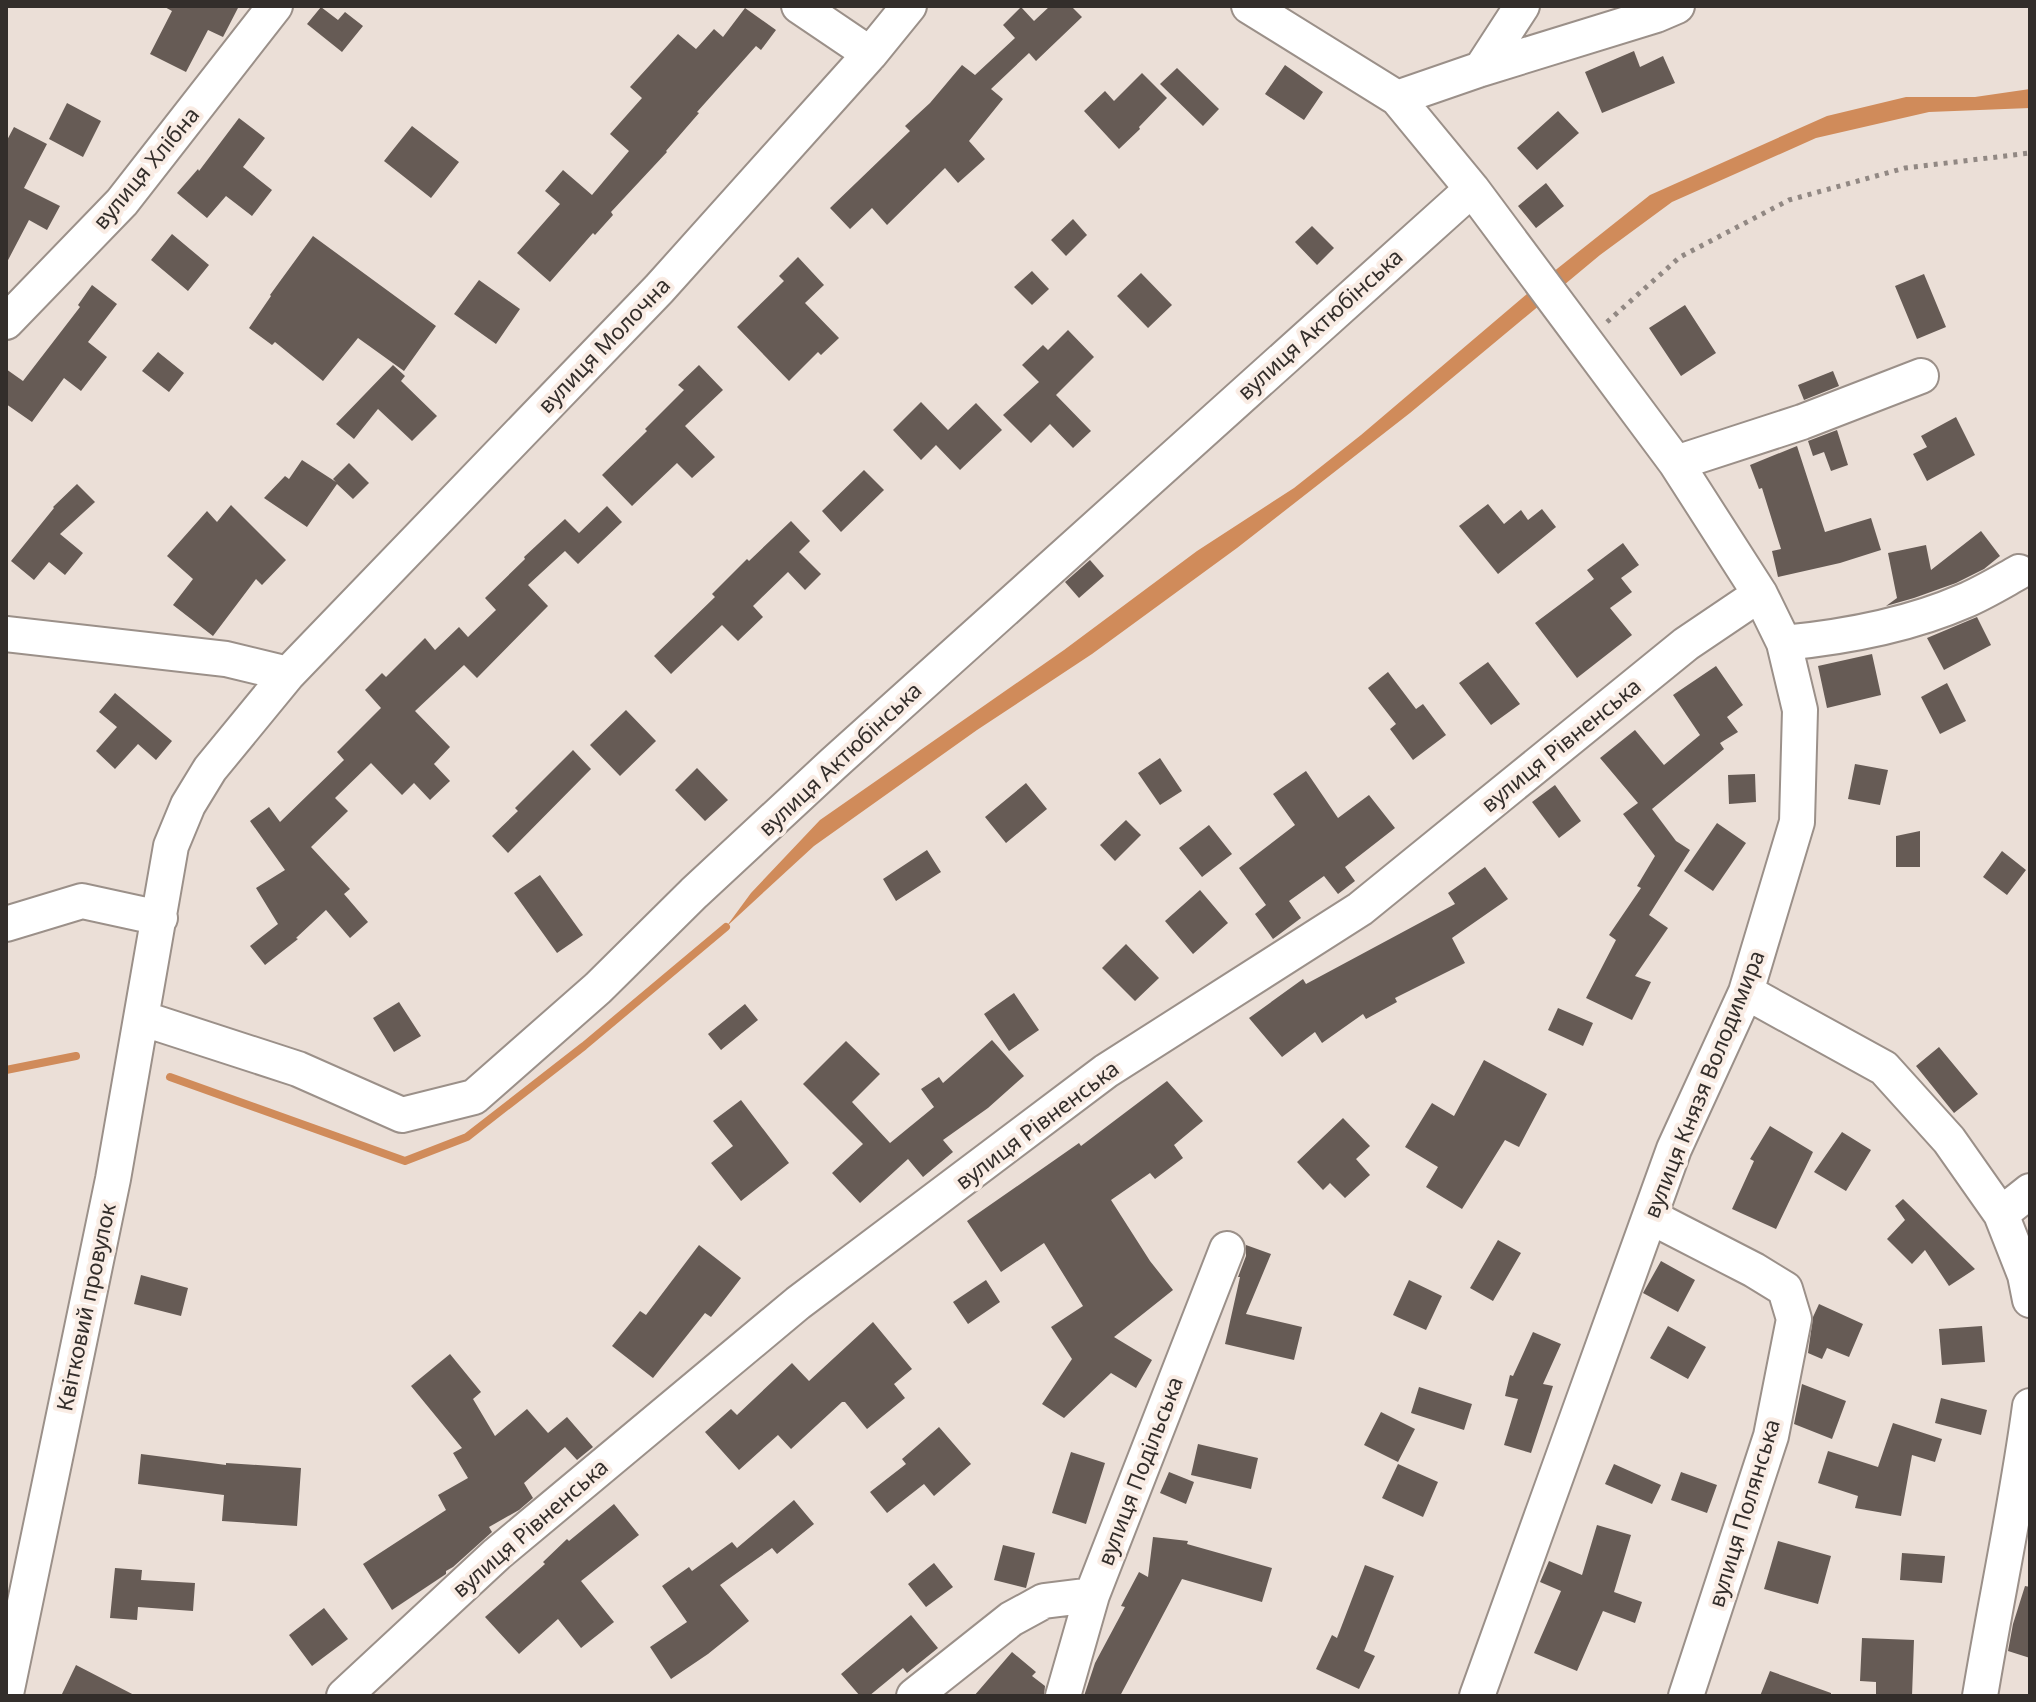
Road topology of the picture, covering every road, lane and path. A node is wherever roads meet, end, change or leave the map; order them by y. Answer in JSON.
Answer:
{"nodes":[{"id":1,"x":275,"y":6,"type":"edge"},
{"id":2,"x":799,"y":6,"type":"edge"},
{"id":3,"x":909,"y":6,"type":"edge"},
{"id":4,"x":1249,"y":6,"type":"edge"},
{"id":5,"x":1522,"y":6,"type":"edge"},
{"id":6,"x":1677,"y":6,"type":"edge"},
{"id":7,"x":1300,"y":19,"type":"edge"},
{"id":8,"x":870,"y":54,"type":"junction"},
{"id":9,"x":1481,"y":69,"type":"junction"},
{"id":10,"x":1397,"y":98,"type":"junction"},
{"id":11,"x":2030,"y":153,"type":"edge"},
{"id":12,"x":1472,"y":189,"type":"junction"},
{"id":13,"x":6,"y":322,"type":"edge"},
{"id":14,"x":1579,"y":332,"type":"junction"},
{"id":15,"x":1921,"y":376,"type":"dead end"},
{"id":16,"x":1676,"y":463,"type":"junction"},
{"id":17,"x":2019,"y":572,"type":"dead end"},
{"id":18,"x":1760,"y":594,"type":"junction"},
{"id":19,"x":6,"y":634,"type":"edge"},
{"id":20,"x":1784,"y":643,"type":"junction"},
{"id":21,"x":288,"y":674,"type":"junction"},
{"id":22,"x":160,"y":918,"type":"junction"},
{"id":23,"x":6,"y":924,"type":"edge"},
{"id":24,"x":1746,"y":992,"type":"junction"},
{"id":25,"x":141,"y":1018,"type":"junction"},
{"id":26,"x":2030,"y":1191,"type":"edge"},
{"id":27,"x":2001,"y":1214,"type":"junction"},
{"id":28,"x":1651,"y":1217,"type":"junction"},
{"id":29,"x":1227,"y":1249,"type":"dead end"},
{"id":30,"x":2030,"y":1300,"type":"edge"},
{"id":31,"x":2030,"y":1406,"type":"edge"},
{"id":32,"x":1092,"y":1595,"type":"junction"},
{"id":33,"x":6,"y":1694,"type":"edge"},
{"id":34,"x":344,"y":1696,"type":"edge"},
{"id":35,"x":914,"y":1696,"type":"edge"},
{"id":36,"x":1063,"y":1696,"type":"edge"},
{"id":37,"x":1477,"y":1696,"type":"edge"},
{"id":38,"x":1686,"y":1696,"type":"edge"},
{"id":39,"x":1980,"y":1696,"type":"edge"}],
"edges":[{"from":1,"to":13,"type":"street","name":"вулиця Хлібна"},
{"from":2,"to":8,"type":"street"},
{"from":3,"to":8,"type":"street","name":"вулиця Молочна"},
{"from":4,"to":7,"type":"street"},
{"from":5,"to":9,"type":"street"},
{"from":6,"to":9,"type":"street"},
{"from":7,"to":10,"type":"street"},
{"from":8,"to":21,"type":"street","name":"вулиця Молочна"},
{"from":9,"to":10,"type":"street"},
{"from":10,"to":12,"type":"street"},
{"from":11,"to":14,"type":"path"},
{"from":12,"to":14,"type":"street","name":"вулиця Князя Володимира"},
{"from":12,"to":25,"type":"street","name":"вулиця Актюбінська"},
{"from":14,"to":16,"type":"street","name":"вулиця Князя Володимира"},
{"from":15,"to":16,"type":"street"},
{"from":16,"to":18,"type":"street","name":"вулиця Князя Володимира"},
{"from":17,"to":20,"type":"street"},
{"from":18,"to":20,"type":"street","name":"вулиця Князя Володимира"},
{"from":18,"to":34,"type":"street","name":"вулиця Рівненська"},
{"from":19,"to":21,"type":"street"},
{"from":20,"to":24,"type":"street","name":"вулиця Князя Володимира"},
{"from":21,"to":22,"type":"street","name":"вулиця Молочна"},
{"from":22,"to":23,"type":"street"},
{"from":22,"to":25,"type":"street","name":"Квітковий провулок"},
{"from":24,"to":27,"type":"street"},
{"from":24,"to":28,"type":"street","name":"вулиця Князя Володимира"},
{"from":25,"to":33,"type":"street","name":"Квітковий провулок"},
{"from":26,"to":27,"type":"street"},
{"from":27,"to":30,"type":"street"},
{"from":28,"to":37,"type":"street","name":"вулиця Князя Володимира"},
{"from":28,"to":38,"type":"street","name":"вулиця Полянська"},
{"from":29,"to":32,"type":"street","name":"вулиця Подільська"},
{"from":31,"to":39,"type":"street"},
{"from":32,"to":35,"type":"street"},
{"from":32,"to":36,"type":"street","name":"вулиця Подільська"}]}
